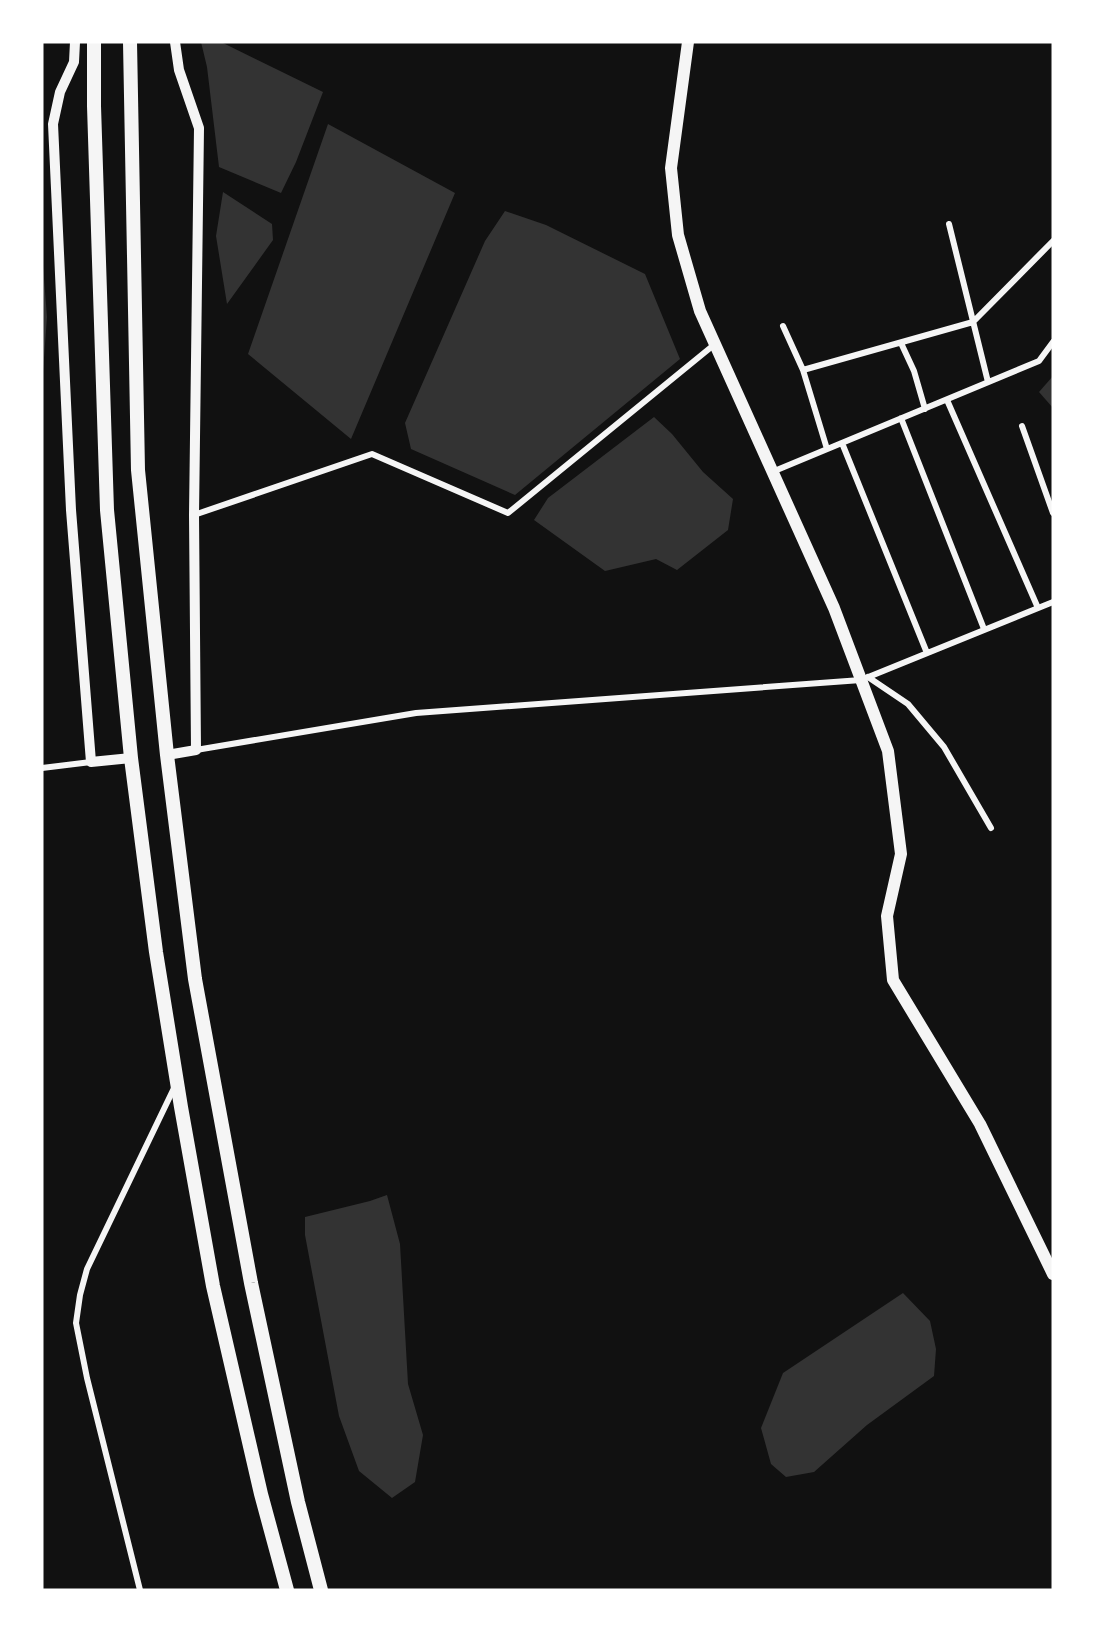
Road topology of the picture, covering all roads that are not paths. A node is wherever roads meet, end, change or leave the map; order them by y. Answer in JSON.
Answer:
{"nodes":[{"id":1,"x":75,"y":42,"type":"edge"},
{"id":2,"x":94,"y":42,"type":"edge"},
{"id":3,"x":130,"y":42,"type":"edge"},
{"id":4,"x":175,"y":42,"type":"edge"},
{"id":5,"x":688,"y":42,"type":"edge"},
{"id":6,"x":949,"y":224,"type":"dead end"},
{"id":7,"x":1053,"y":241,"type":"edge"},
{"id":8,"x":973,"y":322,"type":"junction"},
{"id":9,"x":783,"y":326,"type":"dead end"},
{"id":10,"x":901,"y":342,"type":"junction"},
{"id":11,"x":1053,"y":342,"type":"edge"},
{"id":12,"x":715,"y":344,"type":"junction"},
{"id":13,"x":803,"y":370,"type":"junction"},
{"id":14,"x":988,"y":382,"type":"junction"},
{"id":15,"x":947,"y":400,"type":"junction"},
{"id":16,"x":925,"y":409,"type":"junction"},
{"id":17,"x":901,"y":418,"type":"junction"},
{"id":18,"x":1022,"y":426,"type":"dead end"},
{"id":19,"x":842,"y":443,"type":"junction"},
{"id":20,"x":826,"y":449,"type":"junction"},
{"id":21,"x":772,"y":472,"type":"junction"},
{"id":22,"x":1053,"y":513,"type":"edge"},
{"id":23,"x":194,"y":515,"type":"junction"},
{"id":24,"x":1053,"y":602,"type":"edge"},
{"id":25,"x":1038,"y":608,"type":"junction"},
{"id":26,"x":984,"y":630,"type":"junction"},
{"id":27,"x":927,"y":653,"type":"junction"},
{"id":28,"x":865,"y":678,"type":"junction"},
{"id":29,"x":196,"y":750,"type":"junction"},
{"id":30,"x":167,"y":755,"type":"junction"},
{"id":31,"x":131,"y":758,"type":"junction"},
{"id":32,"x":91,"y":762,"type":"junction"},
{"id":33,"x":42,"y":768,"type":"edge"},
{"id":34,"x":991,"y":828,"type":"dead end"},
{"id":35,"x":177,"y":1083,"type":"junction"},
{"id":36,"x":1053,"y":1274,"type":"edge"},
{"id":37,"x":140,"y":1590,"type":"edge"},
{"id":38,"x":287,"y":1590,"type":"edge"},
{"id":39,"x":321,"y":1590,"type":"edge"}],
"edges":[{"from":1,"to":32,"type":"street"},
{"from":2,"to":31,"type":"highway"},
{"from":3,"to":30,"type":"highway"},
{"from":4,"to":23,"type":"street"},
{"from":5,"to":12,"type":"main road"},
{"from":6,"to":8,"type":"street"},
{"from":7,"to":8,"type":"street"},
{"from":8,"to":10,"type":"street"},
{"from":8,"to":14,"type":"street"},
{"from":9,"to":13,"type":"street"},
{"from":10,"to":13,"type":"street"},
{"from":10,"to":16,"type":"street"},
{"from":11,"to":14,"type":"street"},
{"from":12,"to":21,"type":"main road"},
{"from":12,"to":23,"type":"street"},
{"from":13,"to":20,"type":"street"},
{"from":14,"to":15,"type":"street"},
{"from":15,"to":16,"type":"street"},
{"from":15,"to":25,"type":"street"},
{"from":16,"to":17,"type":"street"},
{"from":17,"to":19,"type":"street"},
{"from":17,"to":26,"type":"street"},
{"from":18,"to":22,"type":"street"},
{"from":19,"to":20,"type":"street"},
{"from":19,"to":27,"type":"street"},
{"from":20,"to":21,"type":"street"},
{"from":21,"to":28,"type":"main road"},
{"from":23,"to":29,"type":"street"},
{"from":24,"to":25,"type":"street"},
{"from":25,"to":26,"type":"street"},
{"from":26,"to":27,"type":"street"},
{"from":27,"to":28,"type":"street"},
{"from":28,"to":29,"type":"street"},
{"from":28,"to":34,"type":"street"},
{"from":28,"to":36,"type":"main road"},
{"from":29,"to":30,"type":"street"},
{"from":30,"to":39,"type":"highway"},
{"from":31,"to":32,"type":"street"},
{"from":31,"to":35,"type":"highway"},
{"from":32,"to":33,"type":"street"},
{"from":35,"to":37,"type":"street"},
{"from":35,"to":38,"type":"highway"}]}
